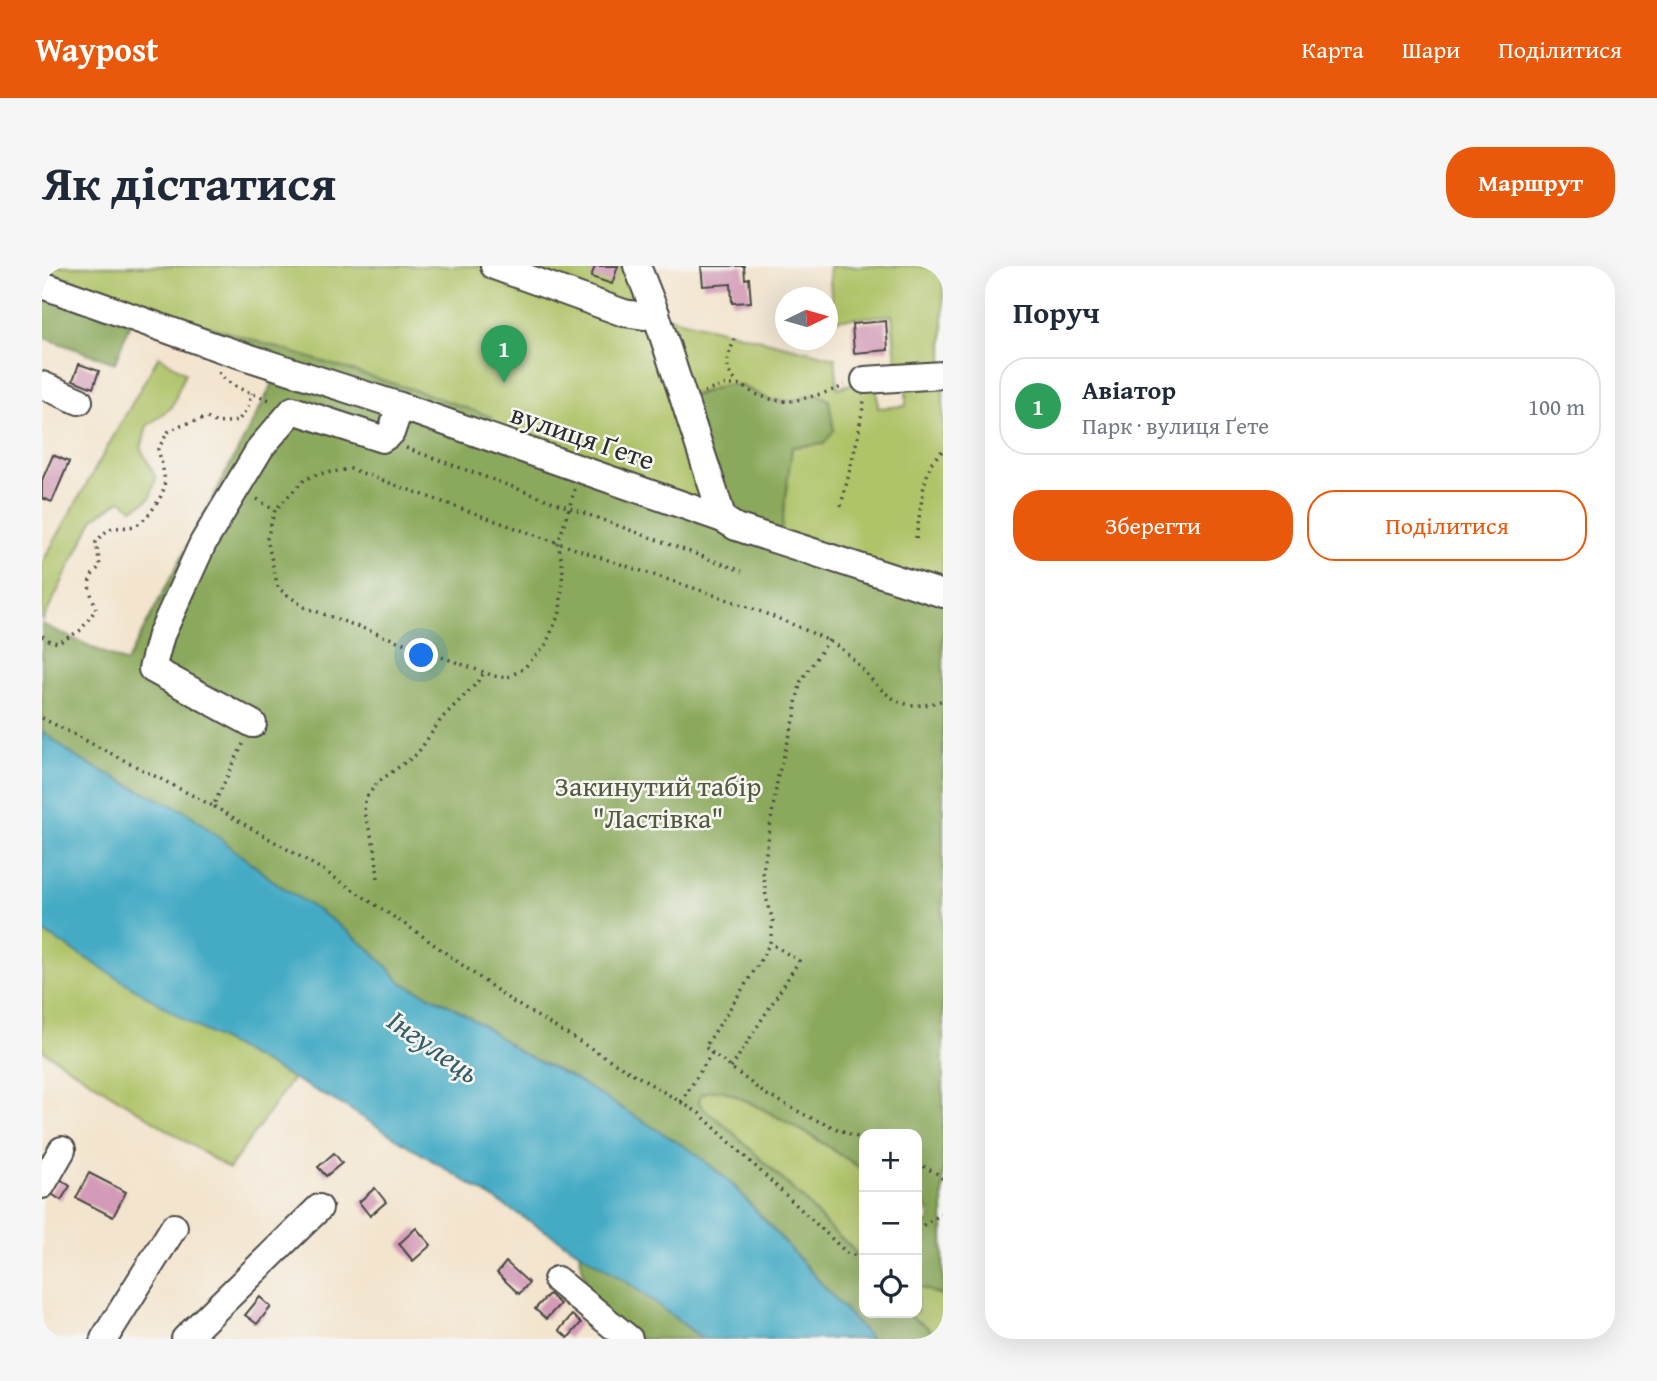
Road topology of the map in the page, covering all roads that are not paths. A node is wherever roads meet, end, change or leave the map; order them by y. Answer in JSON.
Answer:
{"nodes":[{"id":1,"x":495,"y":266,"type":"edge"},
{"id":2,"x":637,"y":266,"type":"edge"},
{"id":3,"x":42,"y":285,"type":"edge"},
{"id":4,"x":656,"y":314,"type":"junction"},
{"id":5,"x":943,"y":375,"type":"edge"},
{"id":6,"x":866,"y":380,"type":"road end"},
{"id":7,"x":42,"y":385,"type":"edge"},
{"id":8,"x":79,"y":401,"type":"dead end"},
{"id":9,"x":400,"y":406,"type":"junction"},
{"id":10,"x":723,"y":519,"type":"junction"},
{"id":11,"x":943,"y":594,"type":"edge"},
{"id":12,"x":253,"y":724,"type":"road end"},
{"id":13,"x":62,"y":1150,"type":"dead end"},
{"id":14,"x":42,"y":1185,"type":"edge"},
{"id":15,"x":319,"y":1208,"type":"dead end"},
{"id":16,"x":174,"y":1227,"type":"dead end"},
{"id":17,"x":556,"y":1280,"type":"dead end"},
{"id":18,"x":104,"y":1339,"type":"edge"},
{"id":19,"x":185,"y":1339,"type":"edge"},
{"id":20,"x":629,"y":1339,"type":"edge"}],
"edges":[{"from":1,"to":4,"type":"street"},
{"from":2,"to":4,"type":"street"},
{"from":3,"to":9,"type":"street","name":"вулиця Ґете"},
{"from":4,"to":10,"type":"street"},
{"from":5,"to":6,"type":"street"},
{"from":7,"to":8,"type":"street"},
{"from":9,"to":10,"type":"street","name":"вулиця Ґете"},
{"from":9,"to":12,"type":"street"},
{"from":10,"to":11,"type":"street","name":"вулиця Ґете"},
{"from":13,"to":14,"type":"street"},
{"from":15,"to":19,"type":"street"},
{"from":16,"to":18,"type":"street"},
{"from":17,"to":20,"type":"street"}]}
